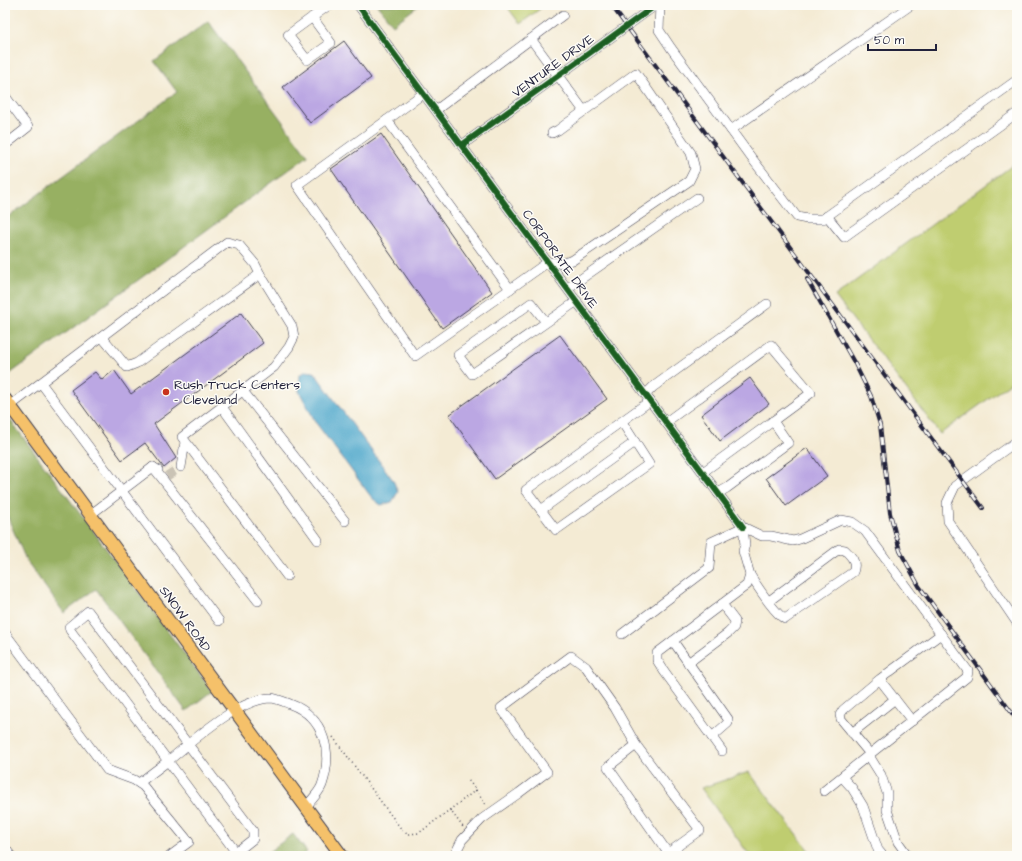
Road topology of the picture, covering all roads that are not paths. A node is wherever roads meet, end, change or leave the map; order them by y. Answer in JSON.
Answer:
{"nodes":[{"id":1,"x":329,"y":5,"type":"edge"},
{"id":2,"x":358,"y":5,"type":"edge"},
{"id":3,"x":656,"y":5,"type":"edge"},
{"id":4,"x":660,"y":5,"type":"edge"},
{"id":5,"x":911,"y":5,"type":"edge"},
{"id":6,"x":563,"y":15,"type":"dead end"},
{"id":7,"x":312,"y":17,"type":"junction"},
{"id":8,"x":531,"y":39,"type":"junction"},
{"id":9,"x":558,"y":76,"type":"junction"},
{"id":10,"x":1017,"y":80,"type":"edge"},
{"id":11,"x":424,"y":93,"type":"junction"},
{"id":12,"x":5,"y":96,"type":"edge"},
{"id":13,"x":436,"y":110,"type":"junction"},
{"id":14,"x":584,"y":111,"type":"junction"},
{"id":15,"x":1017,"y":113,"type":"edge"},
{"id":16,"x":388,"y":120,"type":"junction"},
{"id":17,"x":731,"y":130,"type":"junction"},
{"id":18,"x":552,"y":133,"type":"dead end"},
{"id":19,"x":5,"y":137,"type":"edge"},
{"id":20,"x":462,"y":145,"type":"junction"},
{"id":21,"x":697,"y":198,"type":"dead end"},
{"id":22,"x":827,"y":216,"type":"junction"},
{"id":23,"x":548,"y":262,"type":"junction"},
{"id":24,"x":260,"y":274,"type":"junction"},
{"id":25,"x":568,"y":288,"type":"junction"},
{"id":26,"x":510,"y":289,"type":"junction"},
{"id":27,"x":577,"y":301,"type":"junction"},
{"id":28,"x":767,"y":304,"type":"dead end"},
{"id":29,"x":546,"y":322,"type":"junction"},
{"id":30,"x":102,"y":337,"type":"junction"},
{"id":31,"x":41,"y":383,"type":"junction"},
{"id":32,"x":243,"y":391,"type":"junction"},
{"id":33,"x":648,"y":398,"type":"junction"},
{"id":34,"x":8,"y":403,"type":"edge"},
{"id":35,"x":222,"y":407,"type":"junction"},
{"id":36,"x":773,"y":421,"type":"junction"},
{"id":37,"x":622,"y":422,"type":"junction"},
{"id":38,"x":666,"y":422,"type":"junction"},
{"id":39,"x":1017,"y":441,"type":"edge"},
{"id":40,"x":185,"y":442,"type":"junction"},
{"id":41,"x":635,"y":442,"type":"junction"},
{"id":42,"x":152,"y":467,"type":"junction"},
{"id":43,"x":181,"y":467,"type":"dead end"},
{"id":44,"x":703,"y":472,"type":"junction"},
{"id":45,"x":167,"y":476,"type":"dead end"},
{"id":46,"x":121,"y":491,"type":"junction"},
{"id":47,"x":718,"y":493,"type":"junction"},
{"id":48,"x":541,"y":510,"type":"junction"},
{"id":49,"x":90,"y":515,"type":"junction"},
{"id":50,"x":345,"y":521,"type":"dead end"},
{"id":51,"x":743,"y":527,"type":"junction"},
{"id":52,"x":318,"y":540,"type":"dead end"},
{"id":53,"x":750,"y":575,"type":"junction"},
{"id":54,"x":287,"y":576,"type":"dead end"},
{"id":55,"x":258,"y":601,"type":"dead end"},
{"id":56,"x":769,"y":601,"type":"junction"},
{"id":57,"x":722,"y":604,"type":"junction"},
{"id":58,"x":219,"y":620,"type":"dead end"},
{"id":59,"x":1017,"y":623,"type":"edge"},
{"id":60,"x":5,"y":632,"type":"edge"},
{"id":61,"x":622,"y":634,"type":"dead end"},
{"id":62,"x":941,"y":634,"type":"junction"},
{"id":63,"x":673,"y":641,"type":"junction"},
{"id":64,"x":688,"y":663,"type":"junction"},
{"id":65,"x":880,"y":680,"type":"junction"},
{"id":66,"x":895,"y":699,"type":"junction"},
{"id":67,"x":234,"y":710,"type":"junction"},
{"id":68,"x":912,"y":721,"type":"junction"},
{"id":69,"x":852,"y":734,"type":"junction"},
{"id":70,"x":712,"y":737,"type":"junction"},
{"id":71,"x":189,"y":744,"type":"junction"},
{"id":72,"x":636,"y":745,"type":"junction"},
{"id":73,"x":722,"y":751,"type":"dead end"},
{"id":74,"x":870,"y":754,"type":"junction"},
{"id":75,"x":168,"y":761,"type":"junction"},
{"id":76,"x":842,"y":777,"type":"junction"},
{"id":77,"x":140,"y":783,"type":"junction"},
{"id":78,"x":824,"y":791,"type":"dead end"},
{"id":79,"x":306,"y":807,"type":"junction"},
{"id":80,"x":5,"y":848,"type":"edge"},
{"id":81,"x":337,"y":854,"type":"edge"},
{"id":82,"x":666,"y":855,"type":"edge"},
{"id":83,"x":11,"y":856,"type":"edge"},
{"id":84,"x":170,"y":856,"type":"edge"},
{"id":85,"x":454,"y":856,"type":"edge"},
{"id":86,"x":883,"y":856,"type":"edge"},
{"id":87,"x":908,"y":856,"type":"edge"}],
"edges":[{"from":1,"to":7,"type":"street"},
{"from":2,"to":11,"type":"street","name":"CORPORATE DRIVE"},
{"from":3,"to":9,"type":"street","name":"VENTURE DRIVE"},
{"from":4,"to":17,"type":"street"},
{"from":5,"to":17,"type":"street"},
{"from":6,"to":8,"type":"street"},
{"from":7,"to":7,"type":"street"},
{"from":8,"to":9,"type":"street"},
{"from":8,"to":13,"type":"street"},
{"from":9,"to":14,"type":"street"},
{"from":9,"to":20,"type":"street","name":"VENTURE DRIVE"},
{"from":10,"to":22,"type":"street"},
{"from":11,"to":13,"type":"street","name":"CORPORATE DRIVE"},
{"from":11,"to":16,"type":"street"},
{"from":12,"to":19,"type":"street"},
{"from":13,"to":20,"type":"street","name":"CORPORATE DRIVE"},
{"from":14,"to":18,"type":"street"},
{"from":14,"to":23,"type":"street"},
{"from":15,"to":22,"type":"street"},
{"from":16,"to":26,"type":"street"},
{"from":16,"to":26,"type":"street"},
{"from":17,"to":22,"type":"street"},
{"from":20,"to":23,"type":"street","name":"CORPORATE DRIVE"},
{"from":21,"to":25,"type":"street"},
{"from":23,"to":25,"type":"street","name":"CORPORATE DRIVE"},
{"from":23,"to":26,"type":"street"},
{"from":24,"to":30,"type":"street"},
{"from":24,"to":30,"type":"street"},
{"from":24,"to":32,"type":"street"},
{"from":25,"to":27,"type":"street","name":"CORPORATE DRIVE"},
{"from":27,"to":29,"type":"street"},
{"from":27,"to":33,"type":"street","name":"CORPORATE DRIVE"},
{"from":28,"to":33,"type":"street"},
{"from":29,"to":29,"type":"street"},
{"from":30,"to":31,"type":"street"},
{"from":31,"to":34,"type":"street"},
{"from":31,"to":46,"type":"street"},
{"from":32,"to":35,"type":"street"},
{"from":32,"to":50,"type":"street"},
{"from":33,"to":37,"type":"street"},
{"from":33,"to":38,"type":"street","name":"CORPORATE DRIVE"},
{"from":34,"to":49,"type":"main road","name":"SNOW ROAD"},
{"from":35,"to":40,"type":"street"},
{"from":35,"to":52,"type":"street"},
{"from":36,"to":38,"type":"street"},
{"from":36,"to":44,"type":"street"},
{"from":36,"to":47,"type":"street"},
{"from":37,"to":41,"type":"street"},
{"from":37,"to":48,"type":"street"},
{"from":38,"to":44,"type":"street","name":"CORPORATE DRIVE"},
{"from":39,"to":59,"type":"street"},
{"from":40,"to":43,"type":"street"},
{"from":40,"to":54,"type":"street"},
{"from":41,"to":48,"type":"street"},
{"from":41,"to":48,"type":"street"},
{"from":42,"to":45,"type":"street"},
{"from":42,"to":46,"type":"street"},
{"from":42,"to":55,"type":"street"},
{"from":44,"to":47,"type":"street","name":"CORPORATE DRIVE"},
{"from":46,"to":49,"type":"street"},
{"from":46,"to":58,"type":"street"},
{"from":47,"to":51,"type":"street","name":"CORPORATE DRIVE"},
{"from":49,"to":67,"type":"main road","name":"SNOW ROAD"},
{"from":51,"to":53,"type":"street"},
{"from":51,"to":61,"type":"street"},
{"from":51,"to":62,"type":"street"},
{"from":53,"to":56,"type":"street"},
{"from":53,"to":57,"type":"street"},
{"from":56,"to":56,"type":"street"},
{"from":57,"to":63,"type":"street"},
{"from":57,"to":64,"type":"street"},
{"from":60,"to":77,"type":"street"},
{"from":62,"to":65,"type":"street"},
{"from":62,"to":68,"type":"street"},
{"from":63,"to":64,"type":"street"},
{"from":63,"to":70,"type":"street"},
{"from":64,"to":70,"type":"street"},
{"from":65,"to":66,"type":"street"},
{"from":65,"to":69,"type":"street"},
{"from":66,"to":68,"type":"street"},
{"from":66,"to":69,"type":"street"},
{"from":67,"to":71,"type":"street"},
{"from":67,"to":79,"type":"main road","name":"SNOW ROAD"},
{"from":67,"to":79,"type":"street"},
{"from":68,"to":74,"type":"street"},
{"from":69,"to":74,"type":"street"},
{"from":70,"to":73,"type":"street"},
{"from":71,"to":75,"type":"street"},
{"from":71,"to":75,"type":"street"},
{"from":71,"to":75,"type":"street"},
{"from":72,"to":82,"type":"street"},
{"from":72,"to":82,"type":"street"},
{"from":72,"to":85,"type":"street"},
{"from":74,"to":76,"type":"street"},
{"from":74,"to":87,"type":"street"},
{"from":75,"to":77,"type":"street"},
{"from":76,"to":78,"type":"street"},
{"from":76,"to":86,"type":"street"},
{"from":77,"to":84,"type":"street"},
{"from":79,"to":81,"type":"main road","name":"SNOW ROAD"},
{"from":80,"to":83,"type":"street"}]}
